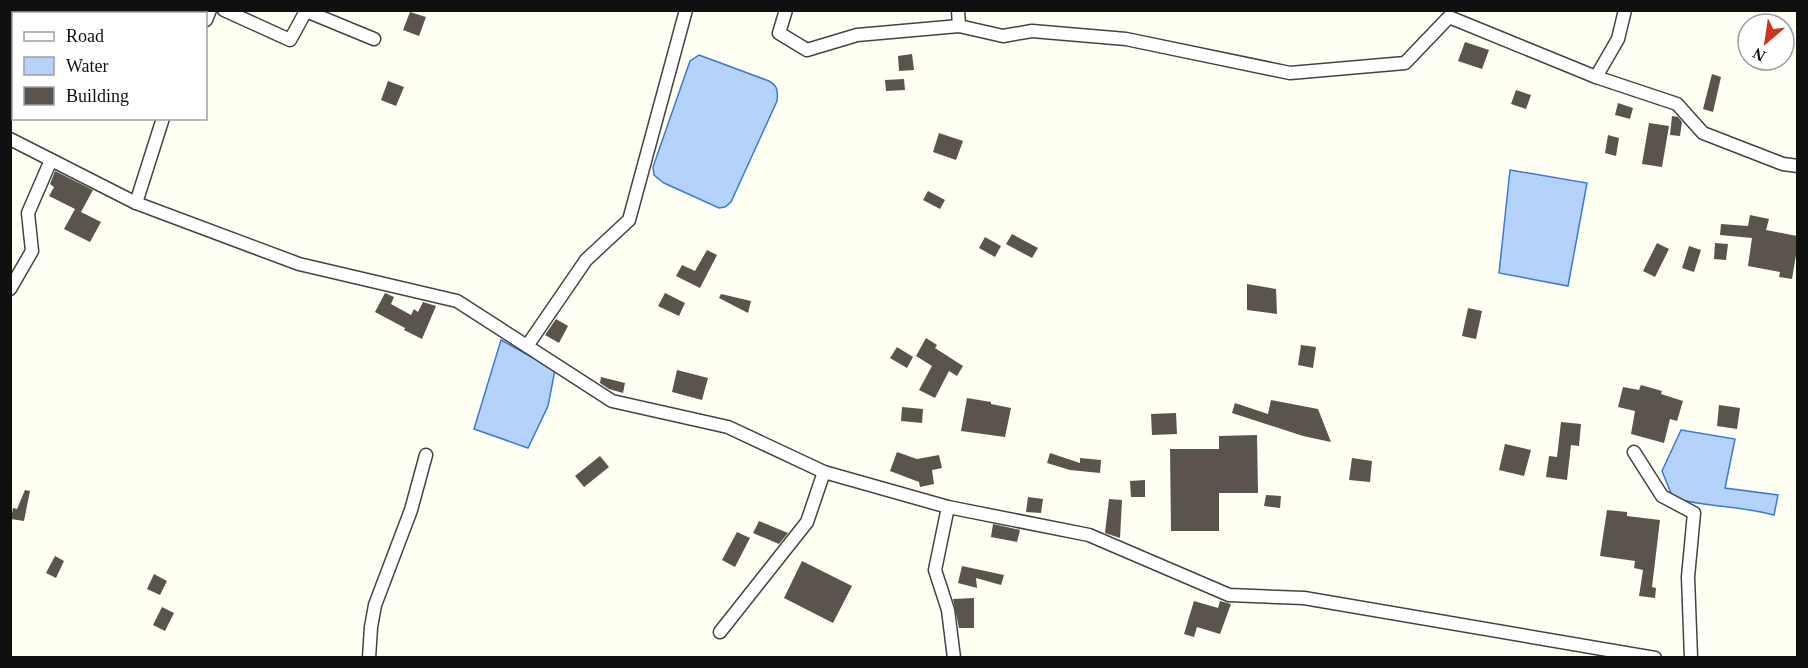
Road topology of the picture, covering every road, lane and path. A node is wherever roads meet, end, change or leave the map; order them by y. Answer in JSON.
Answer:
{"nodes":[{"id":1,"x":224,"y":10,"type":"edge"},
{"id":2,"x":686,"y":10,"type":"edge"},
{"id":3,"x":786,"y":10,"type":"edge"},
{"id":4,"x":958,"y":10,"type":"edge"},
{"id":5,"x":1625,"y":10,"type":"edge"},
{"id":6,"x":959,"y":26,"type":"junction"},
{"id":7,"x":374,"y":39,"type":"dead end"},
{"id":8,"x":1596,"y":77,"type":"junction"},
{"id":9,"x":162,"y":120,"type":"edge"},
{"id":10,"x":10,"y":139,"type":"edge"},
{"id":11,"x":51,"y":160,"type":"junction"},
{"id":12,"x":1797,"y":166,"type":"edge"},
{"id":13,"x":136,"y":203,"type":"junction"},
{"id":14,"x":10,"y":289,"type":"edge"},
{"id":15,"x":527,"y":346,"type":"junction"},
{"id":16,"x":1634,"y":452,"type":"dead end"},
{"id":17,"x":426,"y":455,"type":"dead end"},
{"id":18,"x":824,"y":472,"type":"junction"},
{"id":19,"x":948,"y":507,"type":"junction"},
{"id":20,"x":720,"y":632,"type":"dead end"},
{"id":21,"x":369,"y":657,"type":"edge"},
{"id":22,"x":954,"y":657,"type":"edge"},
{"id":23,"x":1655,"y":657,"type":"edge"},
{"id":24,"x":1690,"y":657,"type":"edge"}],
"edges":[{"from":1,"to":7,"type":"street"},
{"from":2,"to":15,"type":"street"},
{"from":3,"to":6,"type":"street"},
{"from":4,"to":6,"type":"street"},
{"from":5,"to":8,"type":"street"},
{"from":6,"to":8,"type":"street"},
{"from":8,"to":12,"type":"street"},
{"from":9,"to":13,"type":"street"},
{"from":10,"to":11,"type":"street"},
{"from":11,"to":13,"type":"street"},
{"from":11,"to":14,"type":"street"},
{"from":13,"to":15,"type":"street"},
{"from":15,"to":18,"type":"street"},
{"from":16,"to":24,"type":"street"},
{"from":17,"to":21,"type":"street"},
{"from":18,"to":19,"type":"street"},
{"from":18,"to":20,"type":"street"},
{"from":19,"to":22,"type":"street"},
{"from":19,"to":23,"type":"street"}]}
